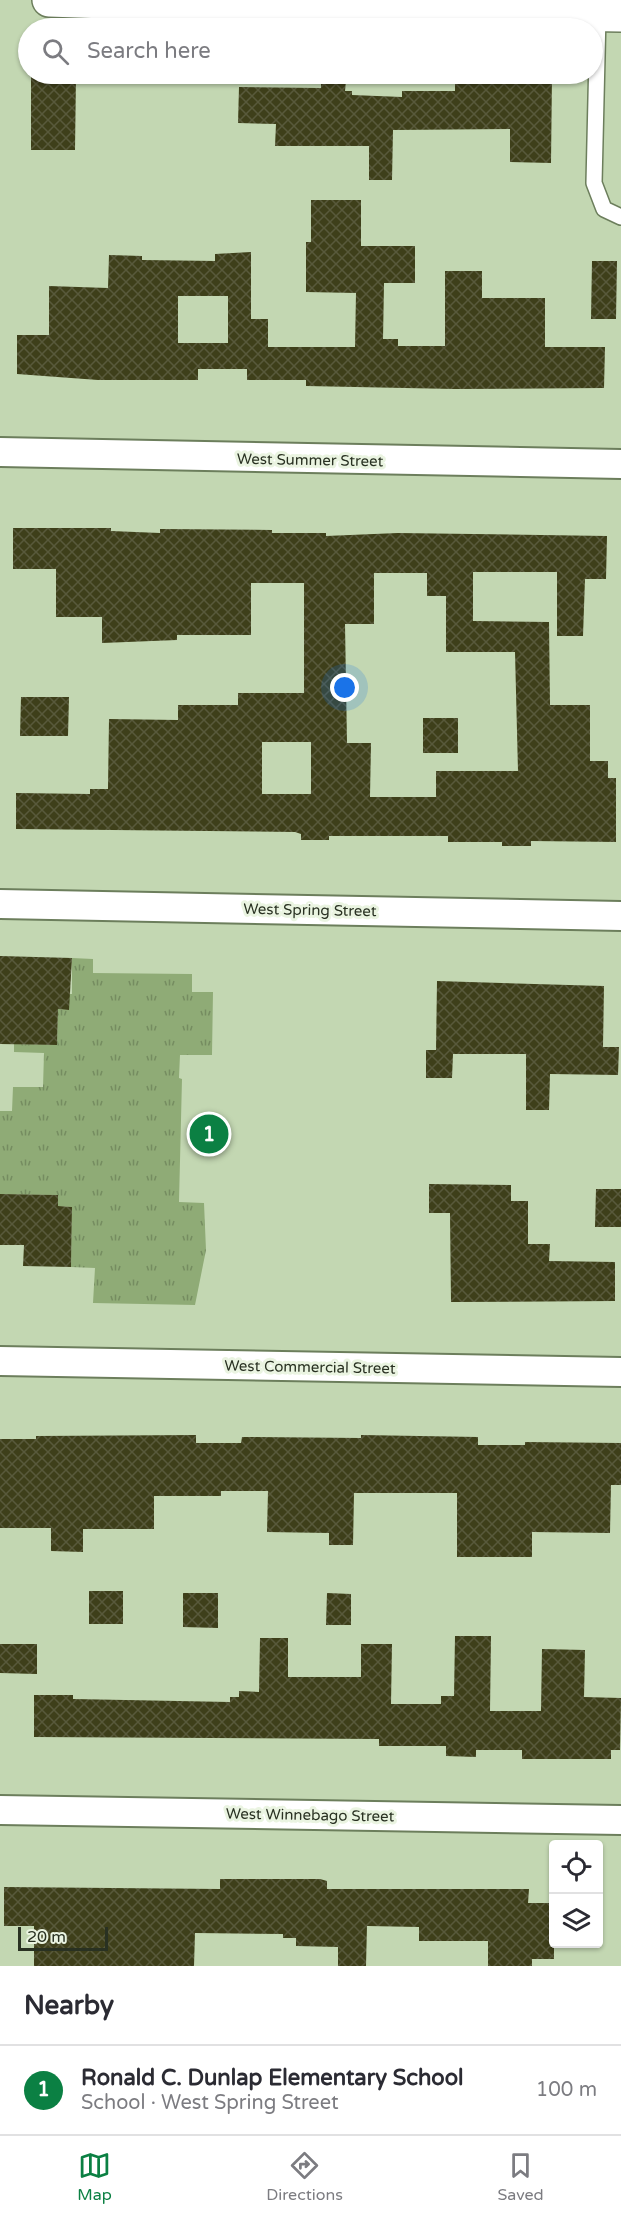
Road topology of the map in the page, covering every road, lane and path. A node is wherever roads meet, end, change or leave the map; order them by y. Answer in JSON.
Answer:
{"nodes":[{"id":1,"x":49,"y":0,"type":"edge"},
{"id":2,"x":259,"y":4,"type":"edge"},
{"id":3,"x":601,"y":11,"type":"edge"},
{"id":4,"x":598,"y":84,"type":"edge"},
{"id":5,"x":621,"y":217,"type":"edge"},
{"id":6,"x":0,"y":452,"type":"edge"},
{"id":7,"x":621,"y":464,"type":"edge"},
{"id":8,"x":0,"y":904,"type":"edge"},
{"id":9,"x":621,"y":916,"type":"edge"},
{"id":10,"x":0,"y":1361,"type":"edge"},
{"id":11,"x":621,"y":1372,"type":"edge"},
{"id":12,"x":0,"y":1809,"type":"edge"},
{"id":13,"x":621,"y":1820,"type":"edge"}],
"edges":[{"from":1,"to":2,"type":"main road"},
{"from":2,"to":3,"type":"main road"},
{"from":4,"to":5,"type":"lane"},
{"from":6,"to":7,"type":"street","name":"West Summer Street"},
{"from":8,"to":9,"type":"street","name":"West Spring Street"},
{"from":10,"to":11,"type":"street","name":"West Commercial Street"},
{"from":12,"to":13,"type":"street","name":"West Winnebago Street"}]}
